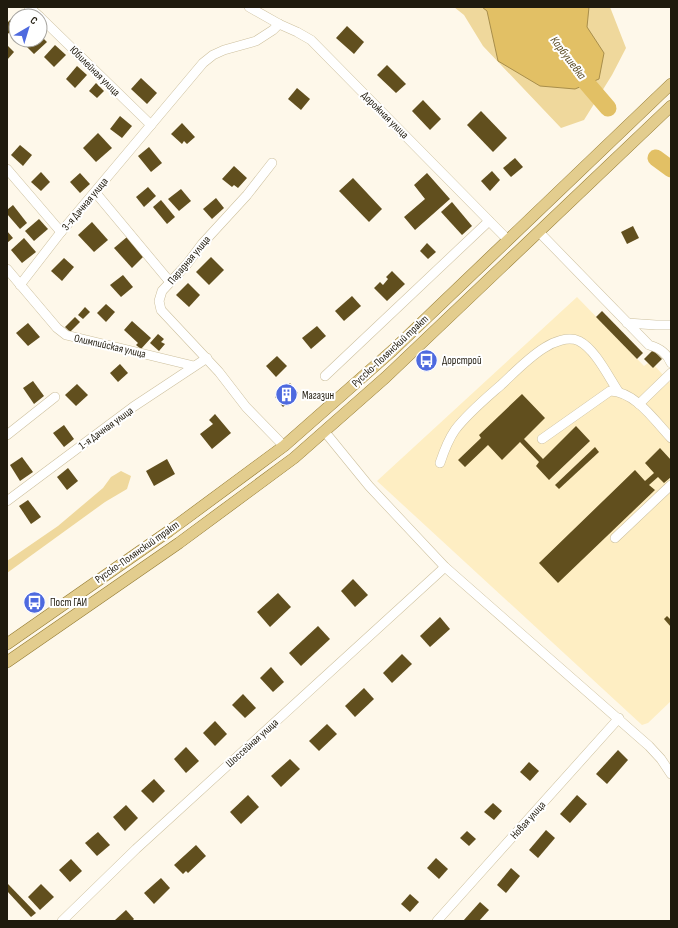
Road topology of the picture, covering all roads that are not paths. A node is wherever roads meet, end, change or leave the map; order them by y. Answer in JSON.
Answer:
{"nodes":[{"id":1,"x":249,"y":7,"type":"edge"},
{"id":2,"x":279,"y":24,"type":"junction"},
{"id":3,"x":48,"y":26,"type":"edge"},
{"id":4,"x":671,"y":84,"type":"edge"},
{"id":5,"x":671,"y":106,"type":"edge"},
{"id":6,"x":151,"y":125,"type":"junction"},
{"id":7,"x":272,"y":163,"type":"dead end"},
{"id":8,"x":7,"y":169,"type":"edge"},
{"id":9,"x":95,"y":192,"type":"junction"},
{"id":10,"x":489,"y":221,"type":"junction"},
{"id":11,"x":61,"y":232,"type":"junction"},
{"id":12,"x":539,"y":232,"type":"junction"},
{"id":13,"x":508,"y":240,"type":"junction"},
{"id":14,"x":7,"y":269,"type":"edge"},
{"id":15,"x":170,"y":282,"type":"junction"},
{"id":16,"x":20,"y":285,"type":"junction"},
{"id":17,"x":628,"y":323,"type":"junction"},
{"id":18,"x":671,"y":325,"type":"edge"},
{"id":19,"x":666,"y":351,"type":"edge"},
{"id":20,"x":207,"y":358,"type":"junction"},
{"id":21,"x":671,"y":363,"type":"edge"},
{"id":22,"x":194,"y":366,"type":"junction"},
{"id":23,"x":671,"y":374,"type":"edge"},
{"id":24,"x":325,"y":376,"type":"dead end"},
{"id":25,"x":618,"y":391,"type":"junction"},
{"id":26,"x":55,"y":397,"type":"dead end"},
{"id":27,"x":639,"y":404,"type":"junction"},
{"id":28,"x":325,"y":432,"type":"junction"},
{"id":29,"x":7,"y":435,"type":"edge"},
{"id":30,"x":671,"y":438,"type":"edge"},
{"id":31,"x":542,"y":439,"type":"dead end"},
{"id":32,"x":284,"y":446,"type":"junction"},
{"id":33,"x":440,"y":463,"type":"dead end"},
{"id":34,"x":671,"y":485,"type":"edge"},
{"id":35,"x":7,"y":501,"type":"edge"},
{"id":36,"x":615,"y":538,"type":"dead end"},
{"id":37,"x":445,"y":567,"type":"junction"},
{"id":38,"x":7,"y":644,"type":"edge"},
{"id":39,"x":7,"y":662,"type":"edge"},
{"id":40,"x":619,"y":718,"type":"junction"},
{"id":41,"x":671,"y":774,"type":"edge"},
{"id":42,"x":62,"y":921,"type":"edge"},
{"id":43,"x":437,"y":921,"type":"edge"}],
"edges":[{"from":1,"to":2,"type":"street","name":"Дорожная улица"},
{"from":2,"to":6,"type":"street","name":"3-я Дачная улица"},
{"from":2,"to":10,"type":"street","name":"Дорожная улица"},
{"from":3,"to":6,"type":"street","name":"Юбилейная улица"},
{"from":4,"to":13,"type":"main road","name":"Русско-Полянский тракт"},
{"from":5,"to":12,"type":"main road","name":"Русско-Полянский тракт"},
{"from":6,"to":9,"type":"street","name":"3-я Дачная улица"},
{"from":7,"to":15,"type":"street","name":"Парадная улица"},
{"from":8,"to":11,"type":"street"},
{"from":9,"to":11,"type":"street","name":"3-я Дачная улица"},
{"from":9,"to":15,"type":"street"},
{"from":10,"to":13,"type":"street","name":"Дорожная улица"},
{"from":10,"to":24,"type":"street"},
{"from":11,"to":16,"type":"street","name":"3-я Дачная улица"},
{"from":12,"to":17,"type":"street"},
{"from":12,"to":28,"type":"main road","name":"Русско-Полянский тракт"},
{"from":13,"to":32,"type":"main road","name":"Русско-Полянский тракт"},
{"from":14,"to":16,"type":"street","name":"Олимпийская улица"},
{"from":15,"to":20,"type":"street","name":"Парадная улица"},
{"from":16,"to":22,"type":"street","name":"Олимпийская улица"},
{"from":17,"to":18,"type":"street"},
{"from":17,"to":19,"type":"street"},
{"from":19,"to":21,"type":"street"},
{"from":20,"to":22,"type":"street","name":"1-я Дачная улица"},
{"from":20,"to":32,"type":"street","name":"Парадная улица"},
{"from":22,"to":35,"type":"street","name":"1-я Дачная улица"},
{"from":23,"to":27,"type":"street"},
{"from":25,"to":27,"type":"street"},
{"from":25,"to":31,"type":"street"},
{"from":25,"to":33,"type":"street"},
{"from":26,"to":29,"type":"street"},
{"from":27,"to":30,"type":"street"},
{"from":28,"to":37,"type":"street"},
{"from":28,"to":39,"type":"main road","name":"Русско-Полянский тракт"},
{"from":32,"to":38,"type":"main road","name":"Русско-Полянский тракт"},
{"from":34,"to":36,"type":"street"},
{"from":37,"to":40,"type":"street"},
{"from":37,"to":42,"type":"street","name":"Шоссейная улица"},
{"from":40,"to":41,"type":"street"},
{"from":40,"to":43,"type":"street","name":"Новая улица"}]}
